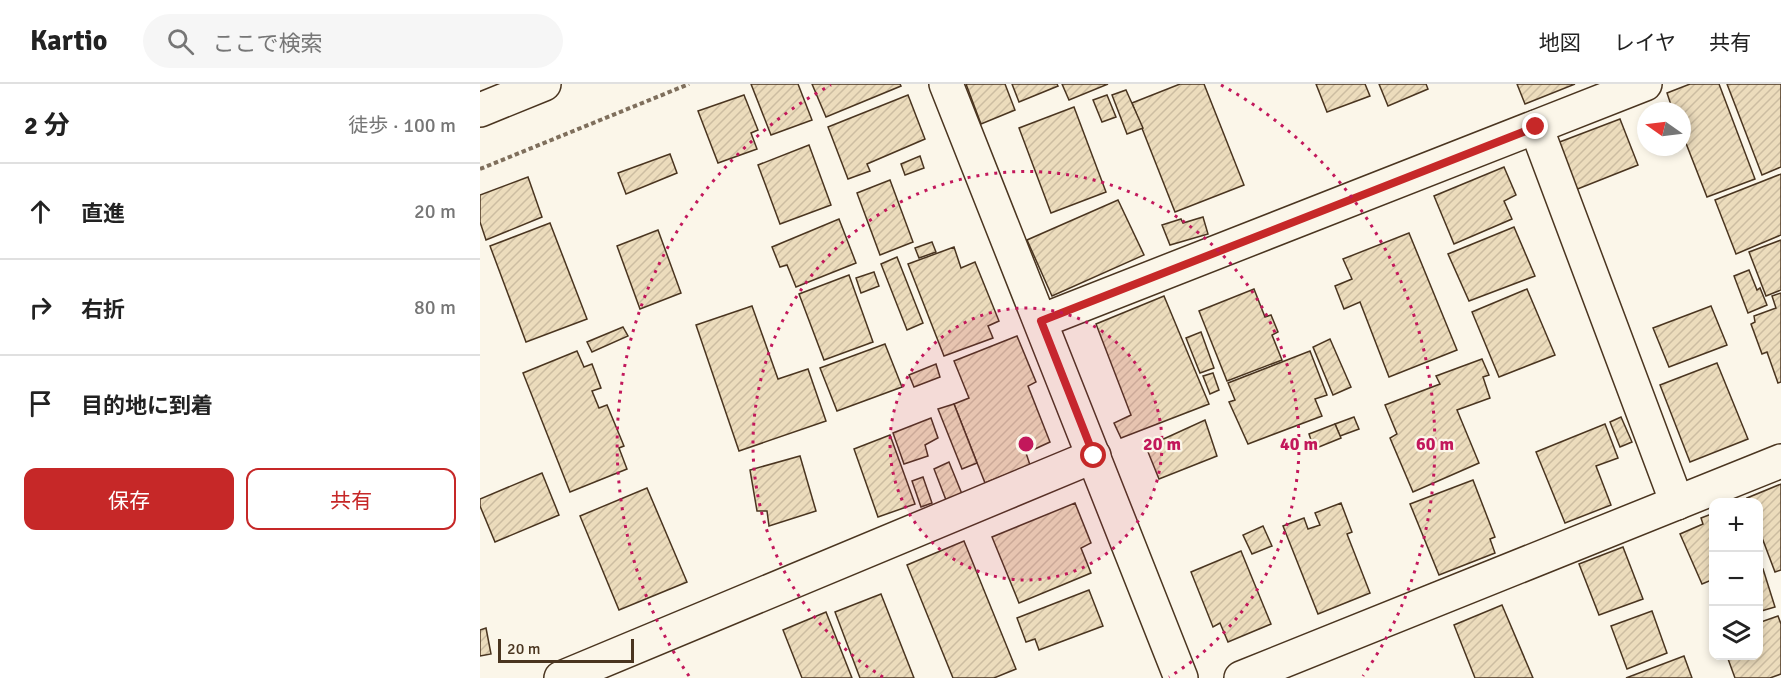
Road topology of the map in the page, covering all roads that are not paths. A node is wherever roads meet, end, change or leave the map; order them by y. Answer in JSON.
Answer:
{"nodes":[{"id":1,"x":544,"y":84,"type":"edge"},
{"id":2,"x":946,"y":84,"type":"edge"},
{"id":3,"x":1646,"y":84,"type":"edge"},
{"id":4,"x":480,"y":110,"type":"edge"},
{"id":5,"x":1536,"y":127,"type":"junction"},
{"id":6,"x":1041,"y":321,"type":"junction"},
{"id":7,"x":1094,"y":456,"type":"junction"},
{"id":8,"x":1781,"y":461,"type":"edge"},
{"id":9,"x":1677,"y":503,"type":"junction"},
{"id":10,"x":561,"y":678,"type":"edge"},
{"id":11,"x":1181,"y":678,"type":"edge"},
{"id":12,"x":1241,"y":678,"type":"edge"}],
"edges":[{"from":1,"to":4,"type":"street"},
{"from":2,"to":6,"type":"street"},
{"from":3,"to":5,"type":"street"},
{"from":5,"to":6,"type":"street"},
{"from":5,"to":9,"type":"street"},
{"from":6,"to":7,"type":"street"},
{"from":7,"to":10,"type":"street"},
{"from":7,"to":11,"type":"street"},
{"from":8,"to":9,"type":"street"},
{"from":9,"to":12,"type":"street"}]}
